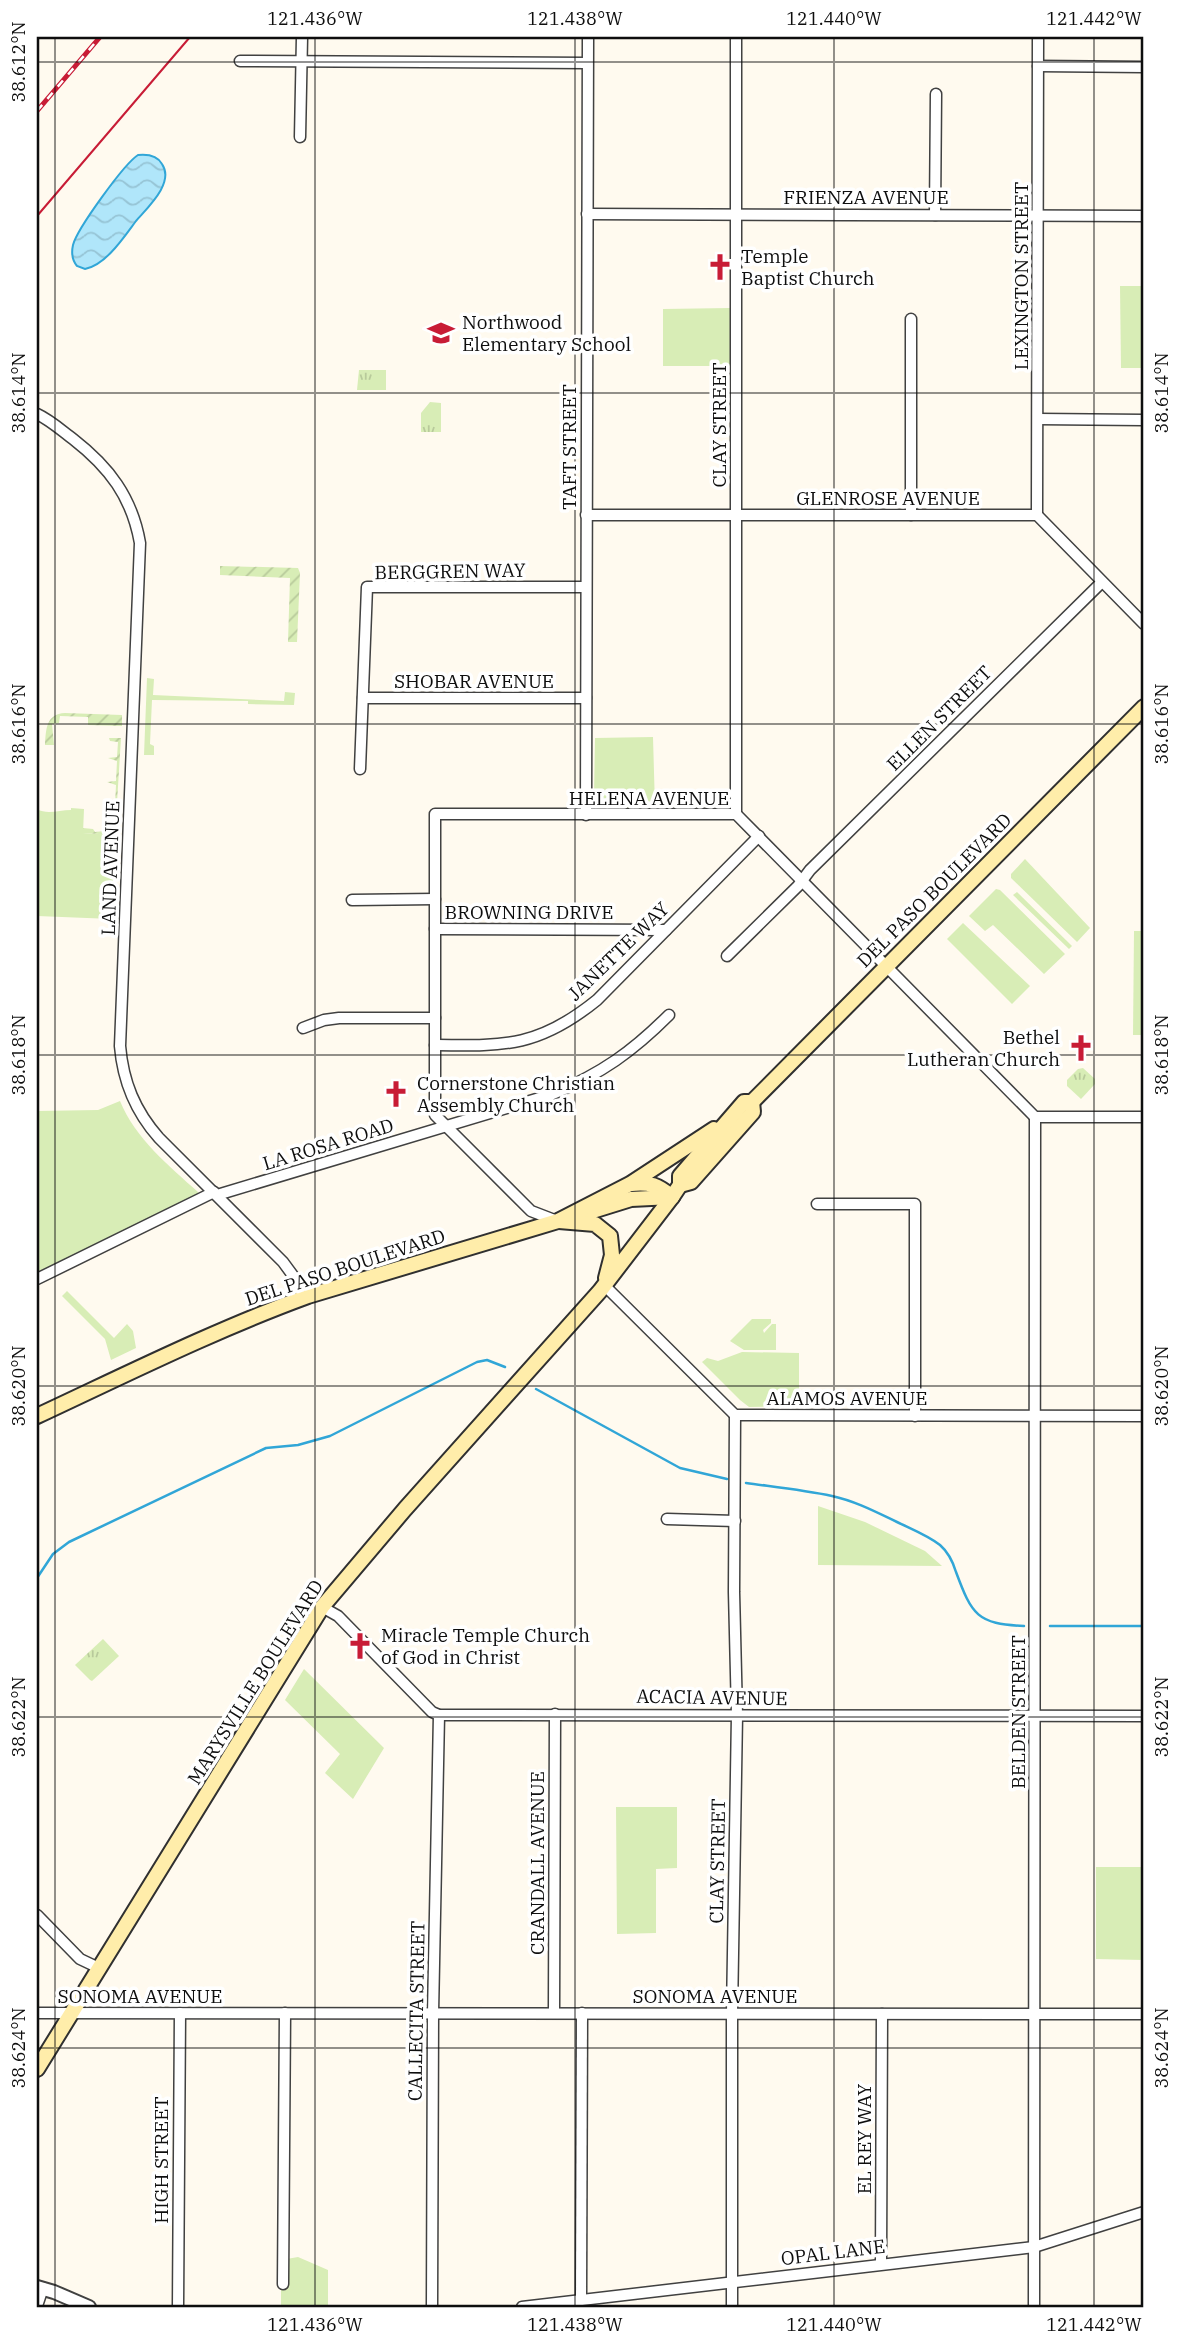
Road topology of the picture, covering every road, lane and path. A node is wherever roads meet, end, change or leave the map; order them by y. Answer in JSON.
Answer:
{"nodes":[{"id":1,"x":302,"y":37,"type":"edge"},
{"id":2,"x":588,"y":37,"type":"edge"},
{"id":3,"x":736,"y":37,"type":"edge"},
{"id":4,"x":1038,"y":37,"type":"edge"},
{"id":5,"x":240,"y":61,"type":"dead end"},
{"id":6,"x":302,"y":62,"type":"junction"},
{"id":7,"x":587,"y":63,"type":"junction"},
{"id":8,"x":1038,"y":66,"type":"junction"},
{"id":9,"x":1144,"y":66,"type":"edge"},
{"id":10,"x":936,"y":94,"type":"dead end"},
{"id":11,"x":300,"y":137,"type":"dead end"},
{"id":12,"x":587,"y":214,"type":"junction"},
{"id":13,"x":736,"y":214,"type":"junction"},
{"id":14,"x":935,"y":215,"type":"junction"},
{"id":15,"x":1038,"y":215,"type":"junction"},
{"id":16,"x":1144,"y":216,"type":"edge"},
{"id":17,"x":911,"y":319,"type":"dead end"},
{"id":18,"x":37,"y":414,"type":"edge"},
{"id":19,"x":1038,"y":419,"type":"junction"},
{"id":20,"x":1144,"y":420,"type":"edge"},
{"id":21,"x":586,"y":515,"type":"junction"},
{"id":22,"x":736,"y":515,"type":"junction"},
{"id":23,"x":911,"y":515,"type":"junction"},
{"id":24,"x":1037,"y":515,"type":"junction"},
{"id":25,"x":1102,"y":582,"type":"junction"},
{"id":26,"x":586,"y":587,"type":"junction"},
{"id":27,"x":1144,"y":624,"type":"edge"},
{"id":28,"x":363,"y":698,"type":"junction"},
{"id":29,"x":586,"y":698,"type":"junction"},
{"id":30,"x":1144,"y":707,"type":"edge"},
{"id":31,"x":360,"y":769,"type":"dead end"},
{"id":32,"x":736,"y":814,"type":"junction"},
{"id":33,"x":586,"y":815,"type":"junction"},
{"id":34,"x":759,"y":836,"type":"junction"},
{"id":35,"x":801,"y":879,"type":"junction"},
{"id":36,"x":352,"y":900,"type":"dead end"},
{"id":37,"x":435,"y":900,"type":"junction"},
{"id":38,"x":435,"y":929,"type":"junction"},
{"id":39,"x":666,"y":930,"type":"junction"},
{"id":40,"x":727,"y":956,"type":"dead end"},
{"id":41,"x":886,"y":965,"type":"junction"},
{"id":42,"x":669,"y":1015,"type":"dead end"},
{"id":43,"x":435,"y":1018,"type":"junction"},
{"id":44,"x":303,"y":1028,"type":"dead end"},
{"id":45,"x":435,"y":1045,"type":"junction"},
{"id":46,"x":752,"y":1102,"type":"junction"},
{"id":47,"x":732,"y":1116,"type":"junction"},
{"id":48,"x":1035,"y":1117,"type":"junction"},
{"id":49,"x":1144,"y":1117,"type":"edge"},
{"id":50,"x":446,"y":1126,"type":"junction"},
{"id":51,"x":630,"y":1184,"type":"junction"},
{"id":52,"x":676,"y":1191,"type":"junction"},
{"id":53,"x":216,"y":1194,"type":"junction"},
{"id":54,"x":817,"y":1204,"type":"dead end"},
{"id":55,"x":558,"y":1221,"type":"junction"},
{"id":56,"x":37,"y":1279,"type":"edge"},
{"id":57,"x":604,"y":1285,"type":"junction"},
{"id":58,"x":309,"y":1296,"type":"junction"},
{"id":59,"x":735,"y":1415,"type":"junction"},
{"id":60,"x":37,"y":1416,"type":"edge"},
{"id":61,"x":915,"y":1416,"type":"junction"},
{"id":62,"x":1037,"y":1416,"type":"junction"},
{"id":63,"x":1144,"y":1416,"type":"edge"},
{"id":64,"x":667,"y":1519,"type":"dead end"},
{"id":65,"x":735,"y":1521,"type":"junction"},
{"id":66,"x":322,"y":1607,"type":"junction"},
{"id":67,"x":555,"y":1714,"type":"junction"},
{"id":68,"x":439,"y":1715,"type":"junction"},
{"id":69,"x":737,"y":1715,"type":"junction"},
{"id":70,"x":1036,"y":1716,"type":"junction"},
{"id":71,"x":1144,"y":1716,"type":"edge"},
{"id":72,"x":37,"y":1915,"type":"edge"},
{"id":73,"x":99,"y":1968,"type":"junction"},
{"id":74,"x":433,"y":2012,"type":"junction"},
{"id":75,"x":37,"y":2013,"type":"edge"},
{"id":76,"x":71,"y":2013,"type":"junction"},
{"id":77,"x":180,"y":2013,"type":"junction"},
{"id":78,"x":285,"y":2013,"type":"junction"},
{"id":79,"x":554,"y":2013,"type":"junction"},
{"id":80,"x":582,"y":2013,"type":"junction"},
{"id":81,"x":733,"y":2013,"type":"junction"},
{"id":82,"x":883,"y":2014,"type":"junction"},
{"id":83,"x":1033,"y":2014,"type":"junction"},
{"id":84,"x":1144,"y":2014,"type":"edge"},
{"id":85,"x":37,"y":2068,"type":"edge"},
{"id":86,"x":1144,"y":2213,"type":"edge"},
{"id":87,"x":1034,"y":2247,"type":"junction"},
{"id":88,"x":881,"y":2264,"type":"junction"},
{"id":89,"x":732,"y":2282,"type":"junction"},
{"id":90,"x":283,"y":2284,"type":"dead end"},
{"id":91,"x":40,"y":2288,"type":"edge"},
{"id":92,"x":582,"y":2300,"type":"junction"},
{"id":93,"x":37,"y":2306,"type":"edge"},
{"id":94,"x":89,"y":2307,"type":"edge"},
{"id":95,"x":178,"y":2307,"type":"edge"},
{"id":96,"x":432,"y":2307,"type":"edge"},
{"id":97,"x":522,"y":2307,"type":"edge"},
{"id":98,"x":732,"y":2307,"type":"edge"},
{"id":99,"x":1034,"y":2307,"type":"edge"}],
"edges":[{"from":1,"to":6,"type":"street"},
{"from":2,"to":7,"type":"street","name":"TAFT STREET"},
{"from":3,"to":13,"type":"street","name":"CLAY STREET"},
{"from":4,"to":8,"type":"street","name":"LEXINGTON STREET"},
{"from":5,"to":6,"type":"street"},
{"from":6,"to":7,"type":"street"},
{"from":6,"to":11,"type":"street"},
{"from":7,"to":12,"type":"street","name":"TAFT STREET"},
{"from":8,"to":9,"type":"street"},
{"from":8,"to":15,"type":"street","name":"LEXINGTON STREET"},
{"from":10,"to":14,"type":"street"},
{"from":12,"to":13,"type":"street","name":"FRIENZA AVENUE"},
{"from":12,"to":21,"type":"street","name":"TAFT STREET"},
{"from":13,"to":14,"type":"street","name":"FRIENZA AVENUE"},
{"from":13,"to":22,"type":"street","name":"CLAY STREET"},
{"from":14,"to":15,"type":"street","name":"FRIENZA AVENUE"},
{"from":15,"to":16,"type":"street","name":"FRIENZA AVENUE"},
{"from":15,"to":19,"type":"street","name":"LEXINGTON STREET"},
{"from":17,"to":23,"type":"street"},
{"from":18,"to":53,"type":"street","name":"LAND AVENUE"},
{"from":19,"to":20,"type":"street"},
{"from":19,"to":24,"type":"street","name":"LEXINGTON STREET"},
{"from":21,"to":22,"type":"street","name":"GLENROSE AVENUE"},
{"from":21,"to":26,"type":"street","name":"TAFT STREET"},
{"from":22,"to":23,"type":"street","name":"GLENROSE AVENUE"},
{"from":22,"to":32,"type":"street","name":"CLAY STREET"},
{"from":23,"to":24,"type":"street","name":"GLENROSE AVENUE"},
{"from":24,"to":25,"type":"street"},
{"from":25,"to":27,"type":"street"},
{"from":25,"to":35,"type":"street","name":"ELLEN STREET"},
{"from":26,"to":28,"type":"street","name":"BERGGREN WAY"},
{"from":26,"to":29,"type":"street","name":"TAFT STREET"},
{"from":28,"to":29,"type":"street","name":"SHOBAR AVENUE"},
{"from":28,"to":31,"type":"street","name":"BERGGREN WAY"},
{"from":29,"to":33,"type":"street","name":"TAFT STREET"},
{"from":30,"to":41,"type":"main road","name":"DEL PASO BOULEVARD"},
{"from":32,"to":33,"type":"street","name":"HELENA AVENUE"},
{"from":32,"to":34,"type":"street","name":"HELENA AVENUE"},
{"from":33,"to":37,"type":"street","name":"HELENA AVENUE"},
{"from":34,"to":35,"type":"street","name":"HELENA AVENUE"},
{"from":34,"to":39,"type":"street","name":"JANETTE WAY"},
{"from":35,"to":40,"type":"street"},
{"from":35,"to":41,"type":"street","name":"HELENA AVENUE"},
{"from":36,"to":37,"type":"street"},
{"from":37,"to":38,"type":"street"},
{"from":38,"to":39,"type":"street","name":"BROWNING DRIVE"},
{"from":38,"to":43,"type":"street"},
{"from":39,"to":45,"type":"street","name":"JANETTE WAY"},
{"from":41,"to":46,"type":"main road","name":"DEL PASO BOULEVARD"},
{"from":41,"to":48,"type":"street","name":"HELENA AVENUE"},
{"from":42,"to":50,"type":"street","name":"LA ROSA ROAD"},
{"from":43,"to":44,"type":"street"},
{"from":43,"to":45,"type":"street"},
{"from":45,"to":50,"type":"street"},
{"from":46,"to":47,"type":"main road","name":"MARYSVILLE BOULEVARD"},
{"from":46,"to":52,"type":"main road","name":"MARYSVILLE BOULEVARD"},
{"from":47,"to":51,"type":"main road","name":"DEL PASO BOULEVARD"},
{"from":47,"to":52,"type":"main road","name":"MARYSVILLE BOULEVARD"},
{"from":48,"to":49,"type":"street"},
{"from":48,"to":62,"type":"street","name":"BELDEN STREET"},
{"from":50,"to":53,"type":"street","name":"LA ROSA ROAD"},
{"from":50,"to":55,"type":"street"},
{"from":51,"to":52,"type":"main road"},
{"from":51,"to":55,"type":"main road","name":"DEL PASO BOULEVARD"},
{"from":52,"to":55,"type":"main road"},
{"from":52,"to":57,"type":"main road","name":"MARYSVILLE BOULEVARD"},
{"from":53,"to":56,"type":"street","name":"LA ROSA ROAD"},
{"from":53,"to":58,"type":"street","name":"LAND AVENUE"},
{"from":54,"to":61,"type":"street"},
{"from":55,"to":57,"type":"main road"},
{"from":55,"to":58,"type":"main road","name":"DEL PASO BOULEVARD"},
{"from":57,"to":59,"type":"street"},
{"from":57,"to":66,"type":"main road","name":"MARYSVILLE BOULEVARD"},
{"from":58,"to":60,"type":"main road","name":"DEL PASO BOULEVARD"},
{"from":59,"to":61,"type":"street","name":"ALAMOS AVENUE"},
{"from":59,"to":65,"type":"street","name":"CLAY STREET"},
{"from":61,"to":62,"type":"street","name":"ALAMOS AVENUE"},
{"from":62,"to":63,"type":"street","name":"ALAMOS AVENUE"},
{"from":62,"to":70,"type":"street","name":"BELDEN STREET"},
{"from":64,"to":65,"type":"street"},
{"from":65,"to":69,"type":"street","name":"CLAY STREET"},
{"from":66,"to":68,"type":"street"},
{"from":66,"to":73,"type":"main road","name":"MARYSVILLE BOULEVARD"},
{"from":67,"to":68,"type":"street","name":"ACACIA AVENUE"},
{"from":67,"to":69,"type":"street","name":"ACACIA AVENUE"},
{"from":67,"to":79,"type":"street","name":"CRANDALL AVENUE"},
{"from":68,"to":74,"type":"street","name":"CALLECITA STREET"},
{"from":69,"to":70,"type":"street","name":"ACACIA AVENUE"},
{"from":69,"to":81,"type":"street","name":"CLAY STREET"},
{"from":70,"to":71,"type":"street","name":"ACACIA AVENUE"},
{"from":70,"to":83,"type":"street","name":"BELDEN STREET"},
{"from":72,"to":73,"type":"street"},
{"from":73,"to":76,"type":"main road","name":"MARYSVILLE BOULEVARD"},
{"from":74,"to":78,"type":"street","name":"SONOMA AVENUE"},
{"from":74,"to":79,"type":"street","name":"SONOMA AVENUE"},
{"from":74,"to":96,"type":"street","name":"CALLECITA STREET"},
{"from":75,"to":76,"type":"street","name":"SONOMA AVENUE"},
{"from":76,"to":77,"type":"street","name":"SONOMA AVENUE"},
{"from":76,"to":85,"type":"main road","name":"MARYSVILLE BOULEVARD"},
{"from":77,"to":78,"type":"street","name":"SONOMA AVENUE"},
{"from":77,"to":95,"type":"street","name":"HIGH STREET"},
{"from":78,"to":90,"type":"street"},
{"from":79,"to":80,"type":"street","name":"SONOMA AVENUE"},
{"from":80,"to":81,"type":"street","name":"SONOMA AVENUE"},
{"from":80,"to":92,"type":"street"},
{"from":81,"to":82,"type":"street","name":"SONOMA AVENUE"},
{"from":81,"to":89,"type":"street","name":"CLAY STREET"},
{"from":82,"to":83,"type":"street","name":"SONOMA AVENUE"},
{"from":82,"to":88,"type":"street","name":"EL REY WAY"},
{"from":83,"to":84,"type":"street","name":"SONOMA AVENUE"},
{"from":83,"to":87,"type":"street","name":"BELDEN STREET"},
{"from":86,"to":87,"type":"street","name":"OPAL LANE"},
{"from":87,"to":88,"type":"street","name":"OPAL LANE"},
{"from":87,"to":99,"type":"street","name":"BELDEN STREET"},
{"from":88,"to":89,"type":"street","name":"OPAL LANE"},
{"from":89,"to":92,"type":"street","name":"OPAL LANE"},
{"from":89,"to":98,"type":"street","name":"CLAY STREET"},
{"from":91,"to":93,"type":"street"},
{"from":91,"to":94,"type":"street"},
{"from":92,"to":97,"type":"street","name":"OPAL LANE"}]}
